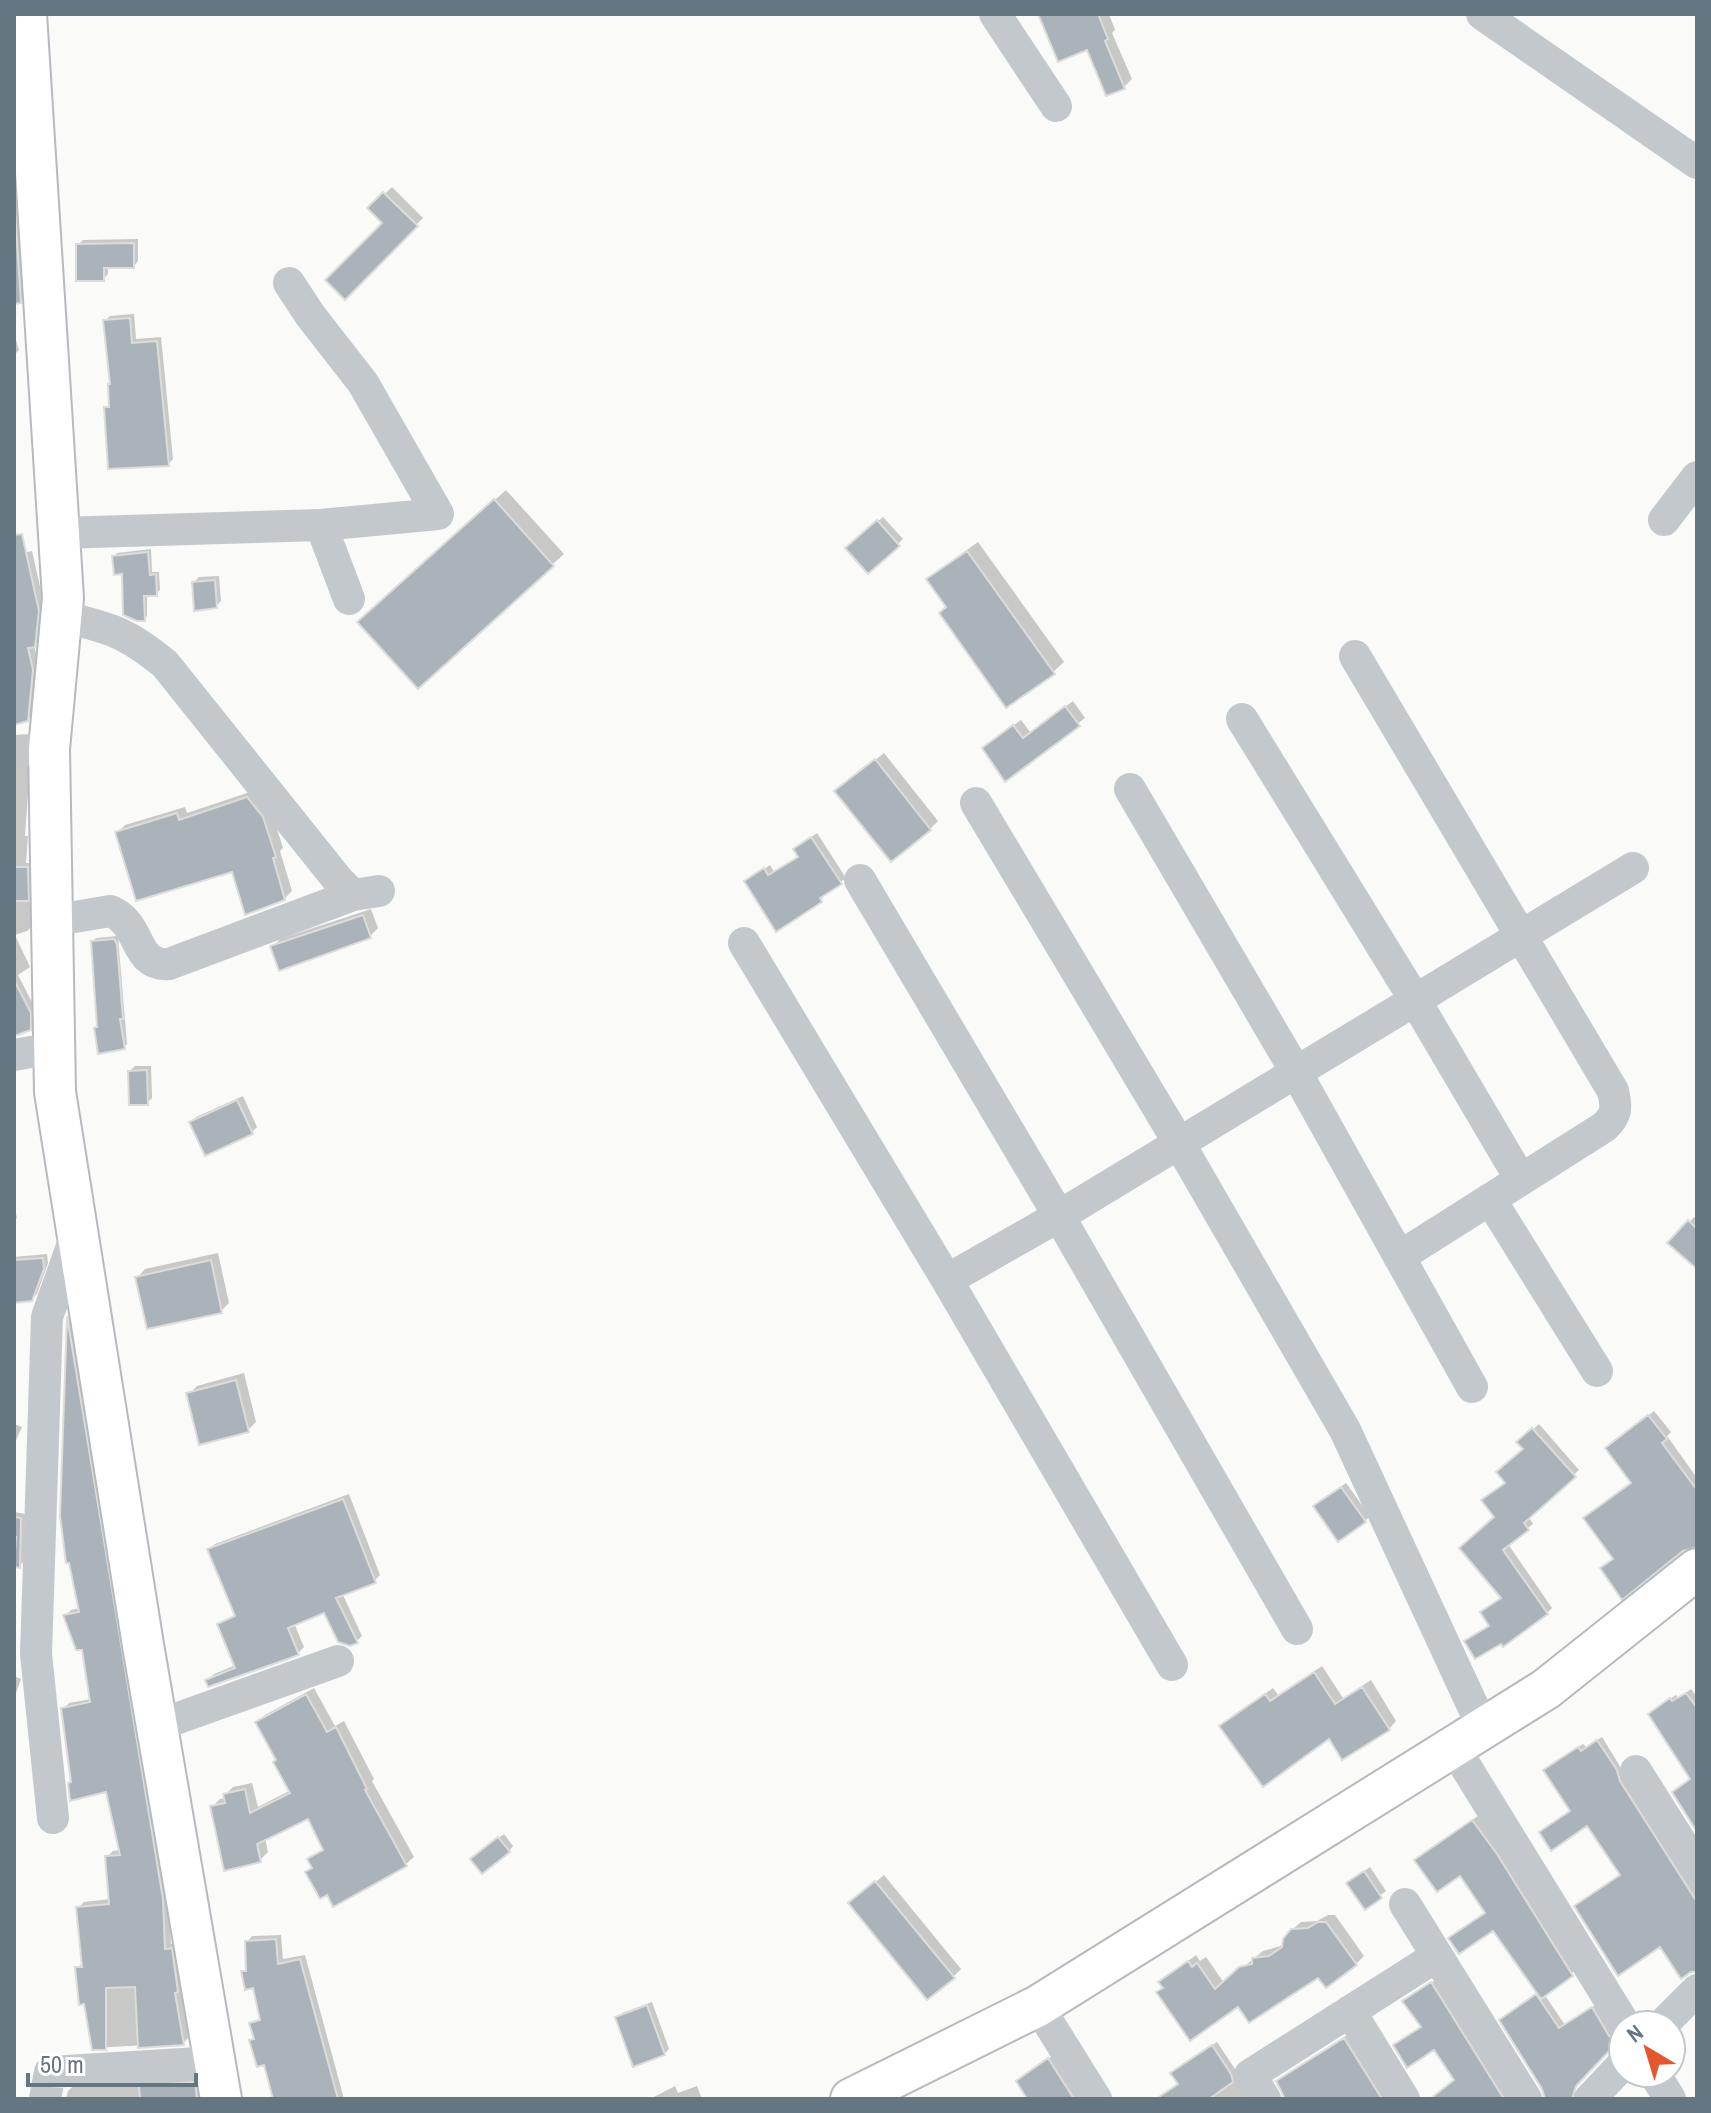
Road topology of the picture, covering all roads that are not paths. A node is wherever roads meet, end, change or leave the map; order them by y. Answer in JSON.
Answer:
{"nodes":[{"id":1,"x":26,"y":14,"type":"edge"},
{"id":2,"x":995,"y":14,"type":"edge"},
{"id":3,"x":1482,"y":14,"type":"edge"},
{"id":4,"x":1056,"y":106,"type":"dead end"},
{"id":5,"x":1697,"y":163,"type":"edge"},
{"id":6,"x":289,"y":283,"type":"dead end"},
{"id":7,"x":1697,"y":477,"type":"edge"},
{"id":8,"x":1664,"y":520,"type":"dead end"},
{"id":9,"x":321,"y":525,"type":"junction"},
{"id":10,"x":59,"y":533,"type":"junction"},
{"id":11,"x":349,"y":599,"type":"dead end"},
{"id":12,"x":61,"y":616,"type":"junction"},
{"id":13,"x":1355,"y":656,"type":"dead end"},
{"id":14,"x":1242,"y":719,"type":"dead end"},
{"id":15,"x":32,"y":750,"type":"edge"},
{"id":16,"x":1130,"y":789,"type":"dead end"},
{"id":17,"x":976,"y":803,"type":"dead end"},
{"id":18,"x":1633,"y":868,"type":"dead end"},
{"id":19,"x":860,"y":880,"type":"dead end"},
{"id":20,"x":51,"y":921,"type":"junction"},
{"id":21,"x":1522,"y":935,"type":"junction"},
{"id":22,"x":744,"y":943,"type":"dead end"},
{"id":23,"x":1415,"y":1000,"type":"junction"},
{"id":24,"x":54,"y":1048,"type":"junction"},
{"id":25,"x":14,"y":1055,"type":"edge"},
{"id":26,"x":1296,"y":1072,"type":"junction"},
{"id":27,"x":1179,"y":1143,"type":"junction"},
{"id":28,"x":1521,"y":1180,"type":"junction"},
{"id":29,"x":1490,"y":1199,"type":"junction"},
{"id":30,"x":1059,"y":1216,"type":"junction"},
{"id":31,"x":77,"y":1232,"type":"junction"},
{"id":32,"x":1399,"y":1257,"type":"junction"},
{"id":33,"x":947,"y":1280,"type":"junction"},
{"id":34,"x":1597,"y":1371,"type":"dead end"},
{"id":35,"x":1472,"y":1387,"type":"dead end"},
{"id":36,"x":1697,"y":1569,"type":"edge"},
{"id":37,"x":1297,"y":1629,"type":"dead end"},
{"id":38,"x":338,"y":1661,"type":"dead end"},
{"id":39,"x":1172,"y":1665,"type":"dead end"},
{"id":40,"x":156,"y":1726,"type":"junction"},
{"id":41,"x":1468,"y":1737,"type":"junction"},
{"id":42,"x":1636,"y":1771,"type":"dead end"},
{"id":43,"x":53,"y":1818,"type":"dead end"},
{"id":44,"x":1697,"y":1868,"type":"edge"},
{"id":45,"x":1405,"y":1904,"type":"dead end"},
{"id":46,"x":1437,"y":1956,"type":"junction"},
{"id":47,"x":1697,"y":1990,"type":"edge"},
{"id":48,"x":1038,"y":2006,"type":"junction"},
{"id":49,"x":1616,"y":2009,"type":"edge"},
{"id":50,"x":1678,"y":2009,"type":"edge"},
{"id":51,"x":1350,"y":2011,"type":"junction"},
{"id":52,"x":218,"y":2081,"type":"edge"},
{"id":53,"x":1607,"y":2081,"type":"edge"},
{"id":54,"x":1697,"y":2088,"type":"edge"},
{"id":55,"x":45,"y":2099,"type":"edge"},
{"id":56,"x":851,"y":2099,"type":"edge"},
{"id":57,"x":1096,"y":2099,"type":"edge"},
{"id":58,"x":1265,"y":2099,"type":"edge"},
{"id":59,"x":1404,"y":2099,"type":"edge"},
{"id":60,"x":1526,"y":2099,"type":"edge"},
{"id":61,"x":1590,"y":2099,"type":"edge"},
{"id":62,"x":1686,"y":2099,"type":"edge"}],
"edges":[{"from":1,"to":10,"type":"main road"},
{"from":2,"to":4,"type":"street"},
{"from":3,"to":5,"type":"street"},
{"from":6,"to":9,"type":"street"},
{"from":7,"to":8,"type":"street"},
{"from":9,"to":10,"type":"street"},
{"from":9,"to":11,"type":"street"},
{"from":10,"to":12,"type":"main road"},
{"from":12,"to":15,"type":"main road"},
{"from":12,"to":20,"type":"street"},
{"from":13,"to":21,"type":"street"},
{"from":14,"to":23,"type":"street"},
{"from":15,"to":20,"type":"main road"},
{"from":16,"to":26,"type":"street"},
{"from":17,"to":27,"type":"street"},
{"from":18,"to":21,"type":"street"},
{"from":19,"to":30,"type":"street"},
{"from":20,"to":24,"type":"main road"},
{"from":21,"to":23,"type":"street"},
{"from":21,"to":28,"type":"street"},
{"from":22,"to":33,"type":"street"},
{"from":23,"to":26,"type":"street"},
{"from":23,"to":28,"type":"street"},
{"from":24,"to":25,"type":"street"},
{"from":24,"to":31,"type":"main road"},
{"from":26,"to":27,"type":"street"},
{"from":26,"to":32,"type":"street"},
{"from":27,"to":30,"type":"street"},
{"from":27,"to":41,"type":"street"},
{"from":28,"to":29,"type":"street"},
{"from":29,"to":32,"type":"street"},
{"from":29,"to":34,"type":"street"},
{"from":30,"to":33,"type":"street"},
{"from":30,"to":37,"type":"street"},
{"from":31,"to":40,"type":"main road"},
{"from":31,"to":43,"type":"street"},
{"from":32,"to":35,"type":"street"},
{"from":33,"to":39,"type":"street"},
{"from":36,"to":41,"type":"main road"},
{"from":38,"to":40,"type":"street"},
{"from":40,"to":52,"type":"main road"},
{"from":41,"to":48,"type":"main road"},
{"from":41,"to":49,"type":"street"},
{"from":42,"to":44,"type":"street"},
{"from":45,"to":46,"type":"street"},
{"from":46,"to":51,"type":"street"},
{"from":46,"to":60,"type":"street"},
{"from":47,"to":50,"type":"street"},
{"from":48,"to":56,"type":"main road"},
{"from":48,"to":57,"type":"street"},
{"from":51,"to":58,"type":"street"},
{"from":51,"to":59,"type":"street"},
{"from":52,"to":55,"type":"street"},
{"from":53,"to":61,"type":"street"},
{"from":54,"to":62,"type":"street"}]}
